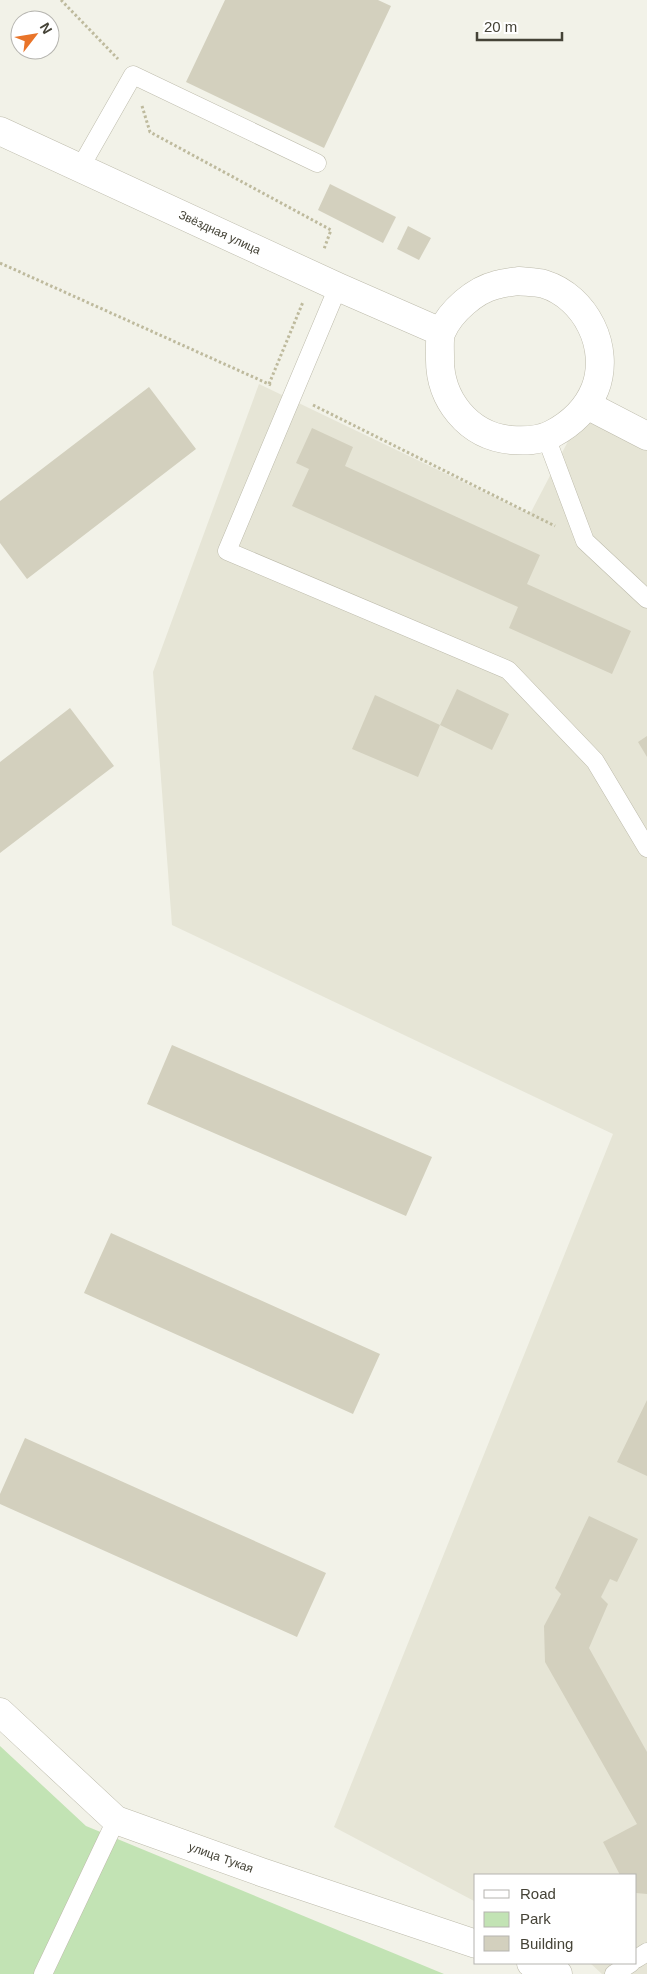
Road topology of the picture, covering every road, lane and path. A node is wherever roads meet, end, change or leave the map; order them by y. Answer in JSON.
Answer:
{"nodes":[{"id":1,"x":0,"y":131,"type":"edge"},
{"id":2,"x":150,"y":132,"type":"dead end"},
{"id":3,"x":317,"y":162,"type":"dead end"},
{"id":4,"x":80,"y":168,"type":"junction"},
{"id":5,"x":313,"y":275,"type":"junction"},
{"id":6,"x":338,"y":287,"type":"junction"},
{"id":7,"x":441,"y":332,"type":"junction"},
{"id":8,"x":269,"y":384,"type":"dead end"},
{"id":9,"x":587,"y":405,"type":"junction"},
{"id":10,"x":647,"y":436,"type":"edge"},
{"id":11,"x":546,"y":437,"type":"junction"},
{"id":12,"x":647,"y":599,"type":"edge"},
{"id":13,"x":647,"y":848,"type":"edge"},
{"id":14,"x":0,"y":1712,"type":"edge"},
{"id":15,"x":116,"y":1820,"type":"junction"},
{"id":16,"x":474,"y":1943,"type":"edge"},
{"id":17,"x":533,"y":1964,"type":"edge"},
{"id":18,"x":629,"y":1964,"type":"edge"},
{"id":19,"x":43,"y":1974,"type":"edge"},
{"id":20,"x":558,"y":1974,"type":"edge"},
{"id":21,"x":614,"y":1974,"type":"edge"}],
"edges":[{"from":1,"to":4,"type":"street","name":"Звёздная улица"},
{"from":2,"to":5,"type":"path"},
{"from":3,"to":4,"type":"lane"},
{"from":4,"to":5,"type":"street","name":"Звёздная улица"},
{"from":5,"to":6,"type":"street","name":"Звёздная улица"},
{"from":5,"to":8,"type":"path"},
{"from":6,"to":7,"type":"street","name":"Звёздная улица"},
{"from":6,"to":13,"type":"lane"},
{"from":7,"to":9,"type":"street"},
{"from":7,"to":11,"type":"street"},
{"from":9,"to":10,"type":"street"},
{"from":9,"to":11,"type":"street"},
{"from":11,"to":12,"type":"lane"},
{"from":14,"to":15,"type":"street","name":"улица Тукая"},
{"from":15,"to":16,"type":"street","name":"улица Тукая"},
{"from":15,"to":19,"type":"lane"},
{"from":17,"to":20,"type":"street"},
{"from":18,"to":21,"type":"lane"}]}
